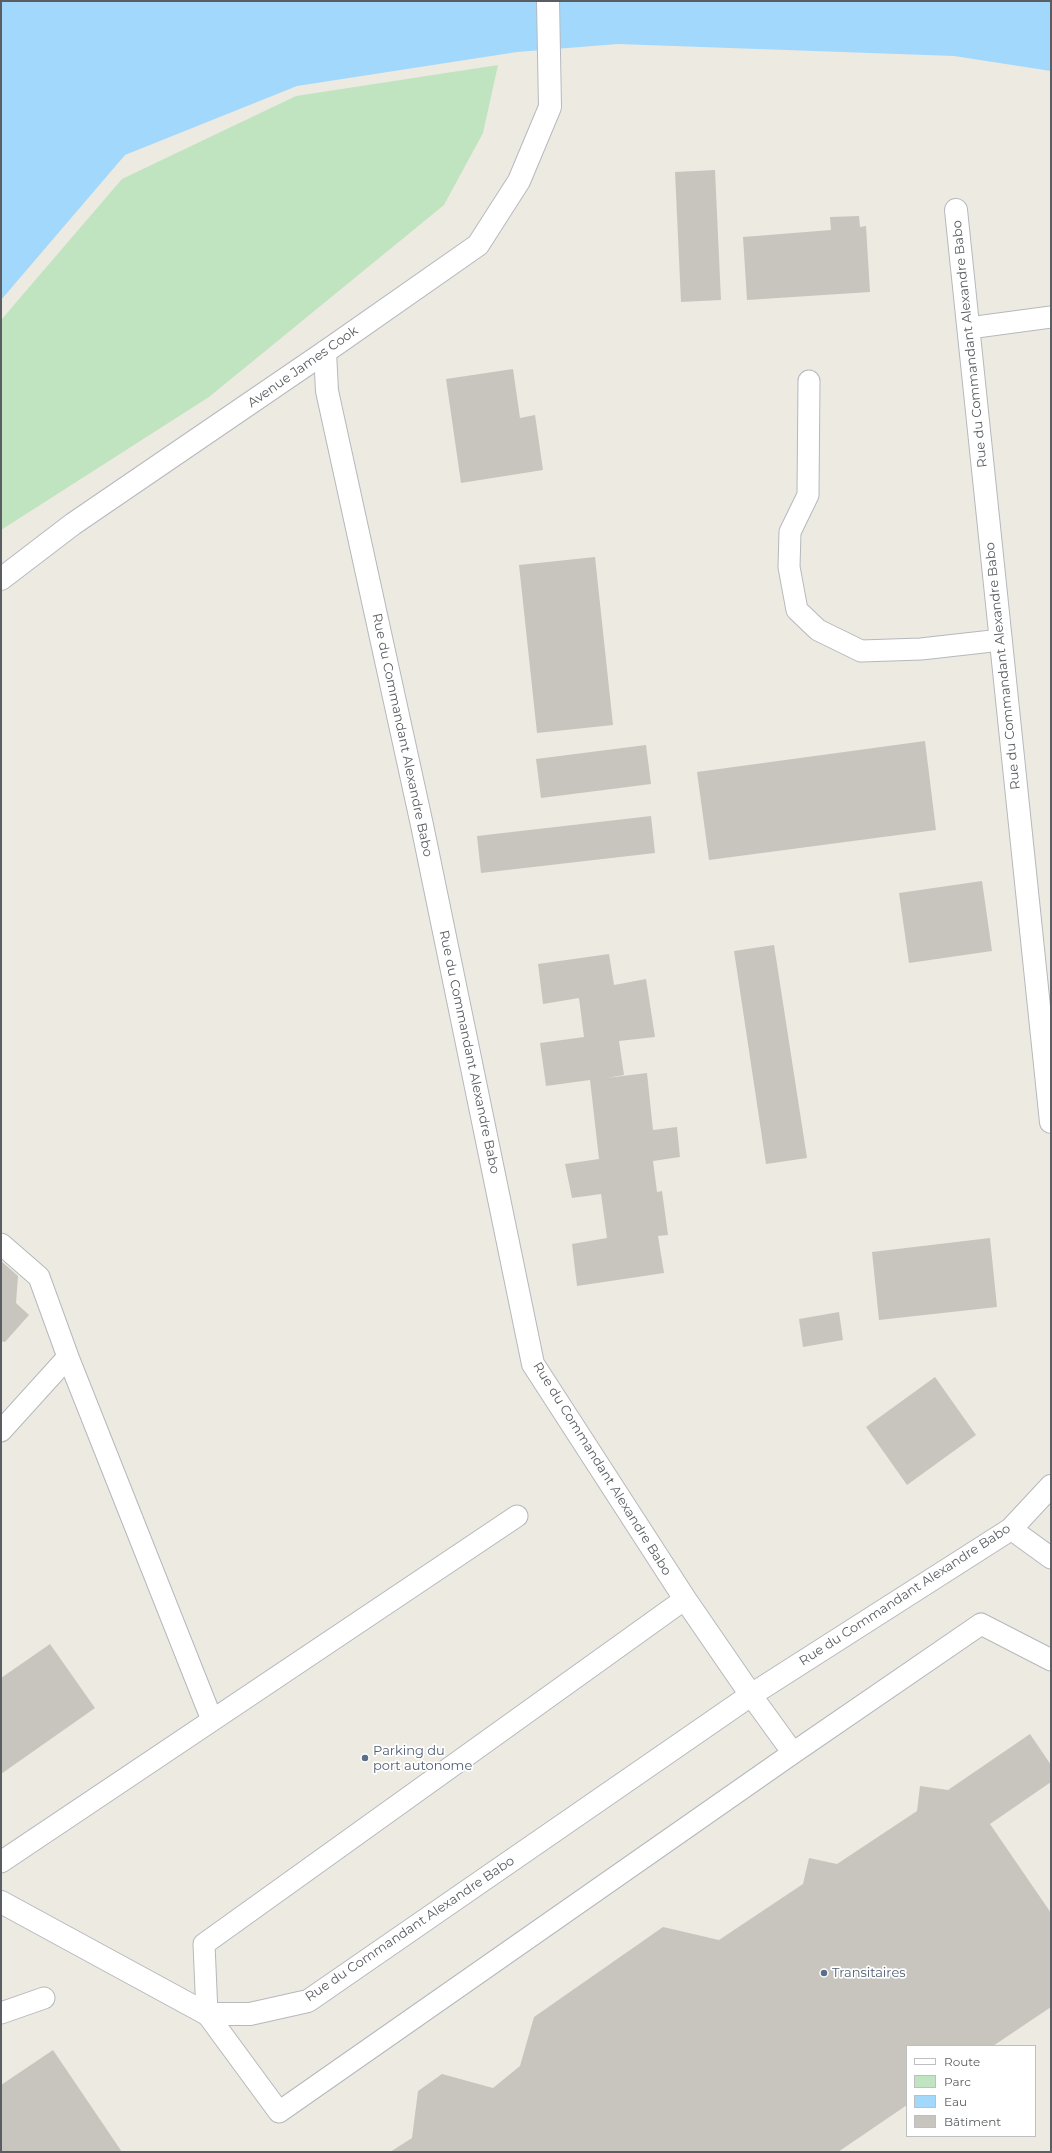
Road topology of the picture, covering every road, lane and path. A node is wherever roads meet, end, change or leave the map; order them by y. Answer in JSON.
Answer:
{"nodes":[{"id":1,"x":548,"y":1,"type":"edge"},
{"id":2,"x":956,"y":210,"type":"dead end"},
{"id":3,"x":1051,"y":317,"type":"edge"},
{"id":4,"x":969,"y":328,"type":"junction"},
{"id":5,"x":325,"y":352,"type":"junction"},
{"id":6,"x":809,"y":381,"type":"dead end"},
{"id":7,"x":1,"y":579,"type":"edge"},
{"id":8,"x":1001,"y":640,"type":"junction"},
{"id":9,"x":1051,"y":1122,"type":"edge"},
{"id":10,"x":1,"y":1244,"type":"edge"},
{"id":11,"x":68,"y":1357,"type":"junction"},
{"id":12,"x":1,"y":1431,"type":"edge"},
{"id":13,"x":1051,"y":1486,"type":"edge"},
{"id":14,"x":517,"y":1516,"type":"dead end"},
{"id":15,"x":1011,"y":1529,"type":"junction"},
{"id":16,"x":1051,"y":1558,"type":"edge"},
{"id":17,"x":685,"y":1599,"type":"junction"},
{"id":18,"x":1051,"y":1660,"type":"edge"},
{"id":19,"x":751,"y":1695,"type":"junction"},
{"id":20,"x":212,"y":1720,"type":"junction"},
{"id":21,"x":793,"y":1753,"type":"junction"},
{"id":22,"x":1,"y":1862,"type":"edge"},
{"id":23,"x":1,"y":1902,"type":"edge"},
{"id":24,"x":44,"y":1998,"type":"dead end"},
{"id":25,"x":1,"y":2013,"type":"edge"},
{"id":26,"x":207,"y":2014,"type":"junction"}],
"edges":[{"from":1,"to":5,"type":"street","name":"Avenue James Cook"},
{"from":2,"to":4,"type":"street","name":"Rue du Commandant Alexandre Babo"},
{"from":3,"to":4,"type":"lane"},
{"from":4,"to":8,"type":"street","name":"Rue du Commandant Alexandre Babo"},
{"from":5,"to":7,"type":"street","name":"Avenue James Cook"},
{"from":5,"to":17,"type":"street","name":"Rue du Commandant Alexandre Babo"},
{"from":6,"to":8,"type":"lane"},
{"from":8,"to":9,"type":"street","name":"Rue du Commandant Alexandre Babo"},
{"from":10,"to":11,"type":"lane"},
{"from":11,"to":12,"type":"lane"},
{"from":11,"to":20,"type":"lane"},
{"from":13,"to":15,"type":"street","name":"Rue du Commandant Alexandre Babo"},
{"from":14,"to":20,"type":"lane"},
{"from":15,"to":16,"type":"lane"},
{"from":15,"to":19,"type":"street","name":"Rue du Commandant Alexandre Babo"},
{"from":17,"to":19,"type":"street","name":"Rue du Commandant Alexandre Babo"},
{"from":17,"to":26,"type":"lane"},
{"from":18,"to":21,"type":"lane"},
{"from":19,"to":21,"type":"lane"},
{"from":19,"to":26,"type":"street","name":"Rue du Commandant Alexandre Babo"},
{"from":20,"to":22,"type":"lane"},
{"from":21,"to":26,"type":"lane"},
{"from":23,"to":26,"type":"street","name":"Rue du Commandant Alexandre Babo"},
{"from":24,"to":25,"type":"lane"}]}
